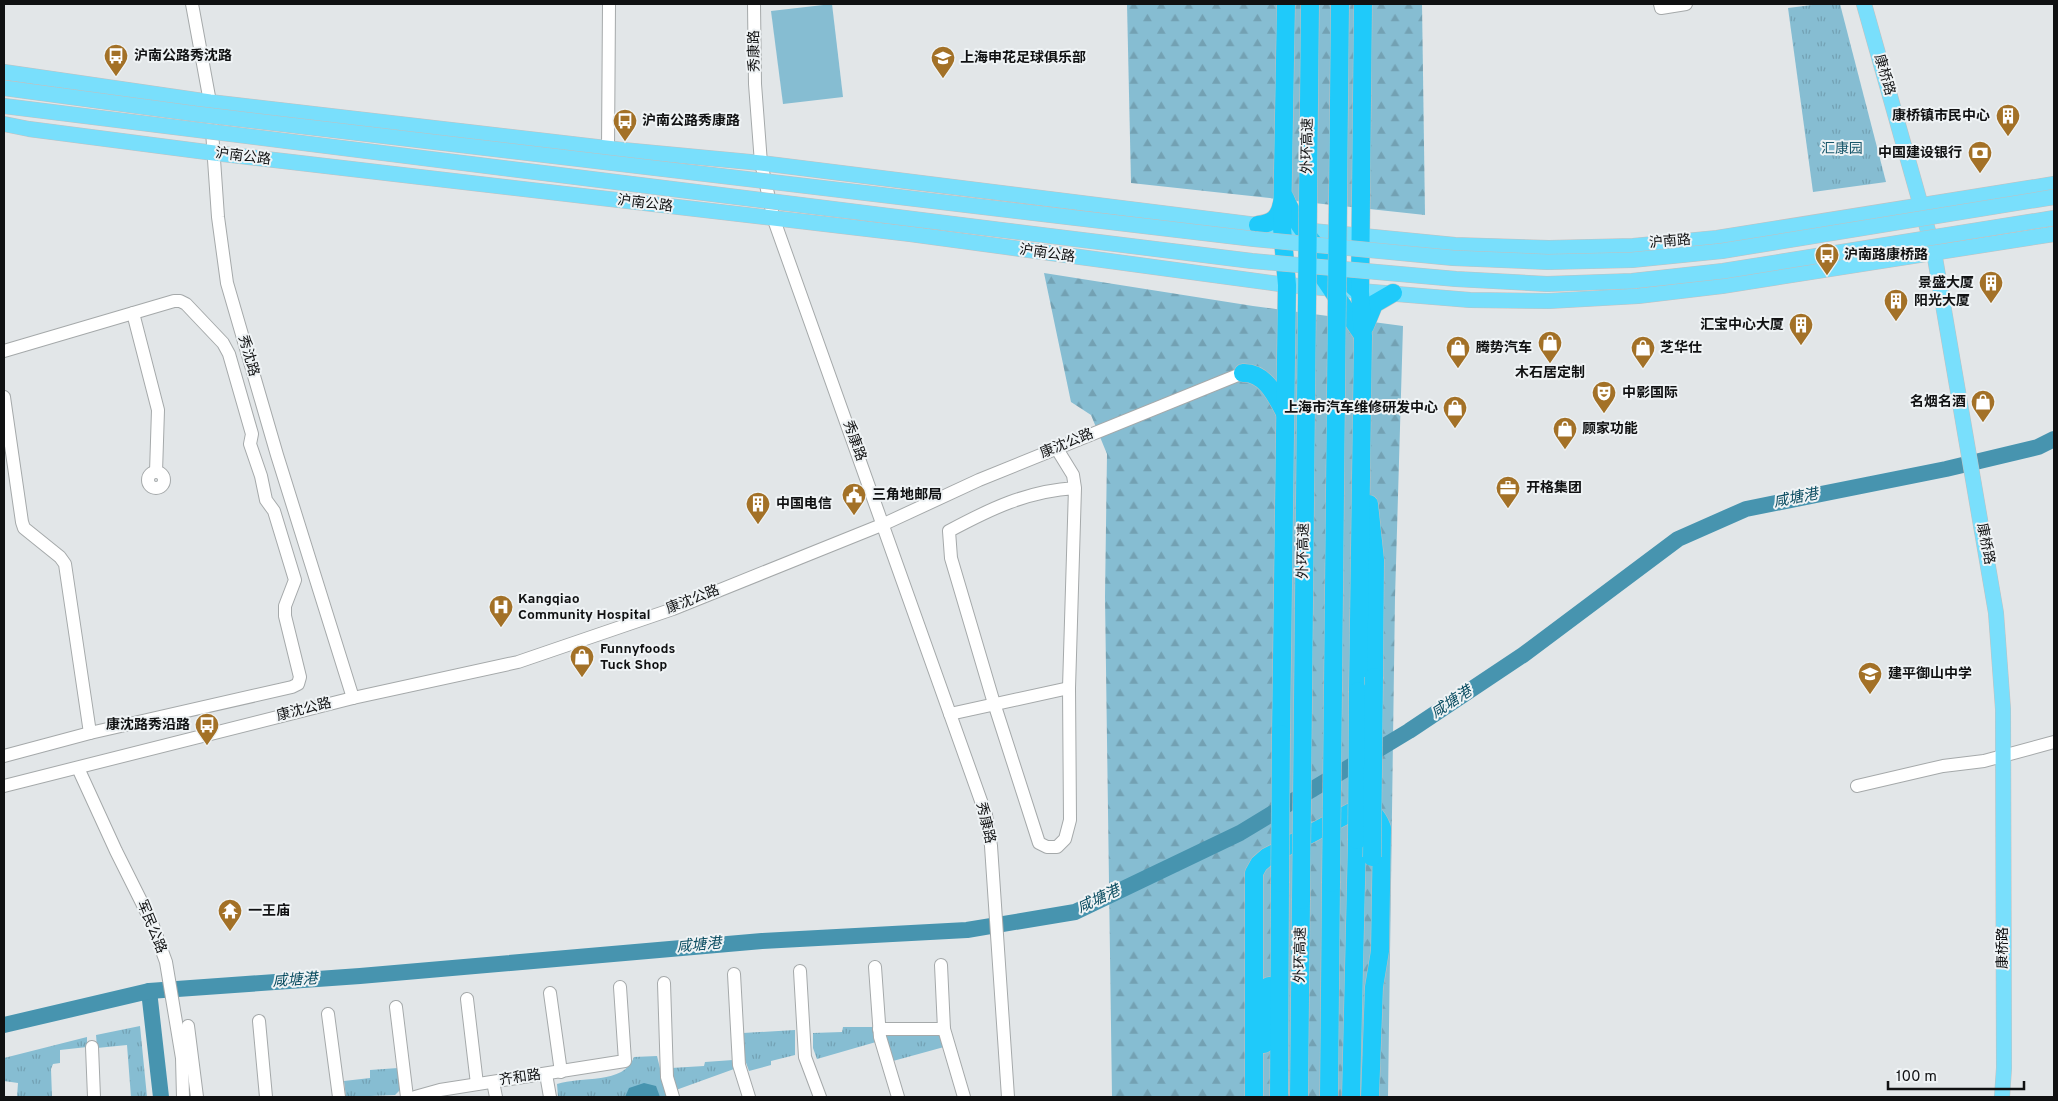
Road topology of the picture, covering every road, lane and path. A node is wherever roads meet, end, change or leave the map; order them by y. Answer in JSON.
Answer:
{"nodes":[{"id":1,"x":192,"y":4,"type":"edge"},
{"id":2,"x":609,"y":4,"type":"edge"},
{"id":3,"x":754,"y":4,"type":"edge"},
{"id":4,"x":1286,"y":4,"type":"edge"},
{"id":5,"x":1310,"y":4,"type":"edge"},
{"id":6,"x":1340,"y":4,"type":"edge"},
{"id":7,"x":1363,"y":4,"type":"edge"},
{"id":8,"x":1686,"y":4,"type":"edge"},
{"id":9,"x":1864,"y":4,"type":"edge"},
{"id":10,"x":1661,"y":6,"type":"edge"},
{"id":11,"x":4,"y":72,"type":"edge"},
{"id":12,"x":4,"y":88,"type":"edge"},
{"id":13,"x":210,"y":102,"type":"junction"},
{"id":14,"x":4,"y":106,"type":"edge"},
{"id":15,"x":4,"y":124,"type":"edge"},
{"id":16,"x":608,"y":149,"type":"junction"},
{"id":17,"x":214,"y":154,"type":"junction"},
{"id":18,"x":761,"y":163,"type":"junction"},
{"id":19,"x":2054,"y":184,"type":"edge"},
{"id":20,"x":1284,"y":196,"type":"junction"},
{"id":21,"x":2054,"y":197,"type":"edge"},
{"id":22,"x":1922,"y":206,"type":"junction"},
{"id":23,"x":2054,"y":218,"type":"edge"},
{"id":24,"x":774,"y":220,"type":"junction"},
{"id":25,"x":1258,"y":225,"type":"junction"},
{"id":26,"x":1282,"y":228,"type":"junction"},
{"id":27,"x":1305,"y":230,"type":"junction"},
{"id":28,"x":2054,"y":234,"type":"edge"},
{"id":29,"x":1361,"y":235,"type":"junction"},
{"id":30,"x":1934,"y":252,"type":"junction"},
{"id":31,"x":1287,"y":285,"type":"junction"},
{"id":32,"x":1332,"y":290,"type":"junction"},
{"id":33,"x":1360,"y":292,"type":"junction"},
{"id":34,"x":1393,"y":293,"type":"junction"},
{"id":35,"x":132,"y":313,"type":"junction"},
{"id":36,"x":1363,"y":336,"type":"junction"},
{"id":37,"x":4,"y":351,"type":"edge"},
{"id":38,"x":1243,"y":373,"type":"joint"},
{"id":39,"x":4,"y":396,"type":"edge"},
{"id":40,"x":1285,"y":413,"type":"junction"},
{"id":41,"x":1057,"y":449,"type":"junction"},
{"id":42,"x":277,"y":455,"type":"junction"},
{"id":43,"x":256,"y":461,"type":"junction"},
{"id":44,"x":282,"y":470,"type":"junction"},
{"id":45,"x":156,"y":472,"type":"dead end"},
{"id":46,"x":261,"y":476,"type":"junction"},
{"id":47,"x":1361,"y":478,"type":"junction"},
{"id":48,"x":1075,"y":488,"type":"junction"},
{"id":49,"x":884,"y":524,"type":"junction"},
{"id":50,"x":1069,"y":688,"type":"junction"},
{"id":51,"x":353,"y":698,"type":"junction"},
{"id":52,"x":994,"y":704,"type":"junction"},
{"id":53,"x":950,"y":714,"type":"junction"},
{"id":54,"x":90,"y":733,"type":"junction"},
{"id":55,"x":2054,"y":742,"type":"edge"},
{"id":56,"x":2003,"y":755,"type":"junction"},
{"id":57,"x":4,"y":756,"type":"edge"},
{"id":58,"x":78,"y":768,"type":"junction"},
{"id":59,"x":4,"y":786,"type":"edge"},
{"id":60,"x":1857,"y":786,"type":"dead end"},
{"id":61,"x":1280,"y":936,"type":"junction"},
{"id":62,"x":1371,"y":958,"type":"junction"},
{"id":63,"x":941,"y":965,"type":"dead end"},
{"id":64,"x":875,"y":967,"type":"dead end"},
{"id":65,"x":800,"y":971,"type":"dead end"},
{"id":66,"x":734,"y":974,"type":"dead end"},
{"id":67,"x":664,"y":983,"type":"dead end"},
{"id":68,"x":620,"y":987,"type":"dead end"},
{"id":69,"x":1374,"y":987,"type":"junction"},
{"id":70,"x":550,"y":992,"type":"dead end"},
{"id":71,"x":467,"y":999,"type":"dead end"},
{"id":72,"x":396,"y":1007,"type":"dead end"},
{"id":73,"x":328,"y":1014,"type":"dead end"},
{"id":74,"x":259,"y":1021,"type":"dead end"},
{"id":75,"x":188,"y":1026,"type":"dead end"},
{"id":76,"x":879,"y":1029,"type":"junction"},
{"id":77,"x":944,"y":1029,"type":"junction"},
{"id":78,"x":1354,"y":1029,"type":"junction"},
{"id":79,"x":92,"y":1047,"type":"dead end"},
{"id":80,"x":562,"y":1072,"type":"junction"},
{"id":81,"x":546,"y":1074,"type":"junction"},
{"id":82,"x":493,"y":1082,"type":"junction"},
{"id":83,"x":477,"y":1084,"type":"junction"},
{"id":84,"x":94,"y":1097,"type":"edge"},
{"id":85,"x":183,"y":1097,"type":"edge"},
{"id":86,"x":198,"y":1097,"type":"edge"},
{"id":87,"x":266,"y":1097,"type":"edge"},
{"id":88,"x":339,"y":1097,"type":"edge"},
{"id":89,"x":407,"y":1097,"type":"edge"},
{"id":90,"x":420,"y":1097,"type":"edge"},
{"id":91,"x":496,"y":1097,"type":"edge"},
{"id":92,"x":550,"y":1097,"type":"edge"},
{"id":93,"x":673,"y":1097,"type":"edge"},
{"id":94,"x":749,"y":1097,"type":"edge"},
{"id":95,"x":820,"y":1097,"type":"edge"},
{"id":96,"x":898,"y":1097,"type":"edge"},
{"id":97,"x":964,"y":1097,"type":"edge"},
{"id":98,"x":1008,"y":1097,"type":"edge"},
{"id":99,"x":1254,"y":1097,"type":"edge"},
{"id":100,"x":1260,"y":1097,"type":"edge"},
{"id":101,"x":1279,"y":1097,"type":"edge"},
{"id":102,"x":1299,"y":1097,"type":"edge"},
{"id":103,"x":1329,"y":1097,"type":"edge"},
{"id":104,"x":1351,"y":1097,"type":"edge"},
{"id":105,"x":1370,"y":1097,"type":"edge"},
{"id":106,"x":2002,"y":1097,"type":"edge"}],
"edges":[{"from":1,"to":13,"type":"street","name":"秀沈路"},
{"from":2,"to":16,"type":"street"},
{"from":3,"to":18,"type":"street","name":"秀康路"},
{"from":4,"to":20,"type":"highway"},
{"from":5,"to":102,"type":"highway","name":"外环高速","bridge":true},
{"from":6,"to":103,"type":"highway","bridge":true},
{"from":7,"to":29,"type":"highway"},
{"from":8,"to":10,"type":"street"},
{"from":9,"to":22,"type":"main road","name":"康桥路"},
{"from":11,"to":13,"type":"main road"},
{"from":12,"to":21,"type":"main road","bridge":true},
{"from":13,"to":16,"type":"main road"},
{"from":13,"to":17,"type":"street","name":"秀沈路"},
{"from":14,"to":23,"type":"main road","bridge":true},
{"from":15,"to":17,"type":"main road","name":"沪南公路"},
{"from":16,"to":18,"type":"main road"},
{"from":17,"to":24,"type":"main road","name":"沪南公路"},
{"from":17,"to":42,"type":"street","name":"秀沈路"},
{"from":18,"to":24,"type":"street","name":"秀康路"},
{"from":18,"to":25,"type":"main road"},
{"from":19,"to":22,"type":"main road","name":"沪南路"},
{"from":20,"to":25,"type":"highway"},
{"from":20,"to":26,"type":"highway"},
{"from":20,"to":27,"type":"highway"},
{"from":22,"to":29,"type":"main road","name":"沪南路"},
{"from":22,"to":30,"type":"main road","name":"康桥路"},
{"from":24,"to":31,"type":"main road","name":"沪南公路"},
{"from":24,"to":49,"type":"street","name":"秀康路"},
{"from":25,"to":26,"type":"main road"},
{"from":26,"to":27,"type":"main road","name":"沪南路"},
{"from":26,"to":31,"type":"highway"},
{"from":26,"to":32,"type":"highway"},
{"from":27,"to":29,"type":"main road","name":"沪南路"},
{"from":27,"to":33,"type":"highway"},
{"from":28,"to":30,"type":"main road"},
{"from":29,"to":33,"type":"highway"},
{"from":30,"to":34,"type":"main road"},
{"from":30,"to":56,"type":"main road","name":"康桥路"},
{"from":31,"to":32,"type":"main road"},
{"from":31,"to":40,"type":"highway"},
{"from":32,"to":33,"type":"main road"},
{"from":32,"to":36,"type":"highway"},
{"from":33,"to":34,"type":"main road"},
{"from":33,"to":36,"type":"highway"},
{"from":34,"to":36,"type":"highway"},
{"from":35,"to":37,"type":"street"},
{"from":35,"to":43,"type":"street"},
{"from":35,"to":45,"type":"street"},
{"from":36,"to":47,"type":"highway"},
{"from":38,"to":40,"type":"highway"},
{"from":38,"to":41,"type":"street","name":"康沈公路"},
{"from":39,"to":54,"type":"street"},
{"from":40,"to":61,"type":"highway","bridge":true},
{"from":41,"to":48,"type":"street"},
{"from":41,"to":49,"type":"street","name":"康沈公路"},
{"from":42,"to":43,"type":"street"},
{"from":42,"to":44,"type":"street","name":"秀沈路"},
{"from":43,"to":46,"type":"street"},
{"from":44,"to":46,"type":"street"},
{"from":44,"to":51,"type":"street","name":"秀沈路"},
{"from":46,"to":54,"type":"street"},
{"from":47,"to":62,"type":"highway","bridge":true},
{"from":47,"to":78,"type":"highway","bridge":true},
{"from":48,"to":50,"type":"street"},
{"from":48,"to":52,"type":"street"},
{"from":49,"to":51,"type":"street","name":"康沈公路"},
{"from":49,"to":53,"type":"street","name":"秀康路"},
{"from":50,"to":52,"type":"street"},
{"from":50,"to":52,"type":"street"},
{"from":51,"to":58,"type":"street","name":"康沈公路"},
{"from":52,"to":53,"type":"street"},
{"from":53,"to":98,"type":"street","name":"秀康路"},
{"from":54,"to":57,"type":"street"},
{"from":55,"to":56,"type":"street"},
{"from":56,"to":60,"type":"street"},
{"from":56,"to":106,"type":"main road","name":"康桥路"},
{"from":58,"to":59,"type":"street","name":"康沈公路"},
{"from":58,"to":85,"type":"street","name":"军民公路"},
{"from":61,"to":100,"type":"highway"},
{"from":61,"to":101,"type":"highway"},
{"from":62,"to":69,"type":"highway"},
{"from":62,"to":78,"type":"highway"},
{"from":63,"to":77,"type":"street"},
{"from":64,"to":76,"type":"street"},
{"from":65,"to":95,"type":"street"},
{"from":66,"to":94,"type":"street"},
{"from":67,"to":93,"type":"street"},
{"from":68,"to":80,"type":"street","name":"齐和路"},
{"from":69,"to":99,"type":"highway"},
{"from":69,"to":105,"type":"highway"},
{"from":70,"to":80,"type":"street"},
{"from":71,"to":83,"type":"street"},
{"from":72,"to":89,"type":"street"},
{"from":73,"to":88,"type":"street"},
{"from":74,"to":87,"type":"street"},
{"from":75,"to":86,"type":"street"},
{"from":76,"to":77,"type":"street"},
{"from":76,"to":96,"type":"street"},
{"from":77,"to":97,"type":"street"},
{"from":78,"to":104,"type":"highway"},
{"from":79,"to":84,"type":"street"},
{"from":80,"to":81,"type":"street","name":"齐和路"},
{"from":81,"to":82,"type":"street","name":"齐和路"},
{"from":81,"to":92,"type":"street"},
{"from":82,"to":83,"type":"street","name":"齐和路"},
{"from":82,"to":91,"type":"street"},
{"from":83,"to":90,"type":"street","name":"齐和路"}]}
